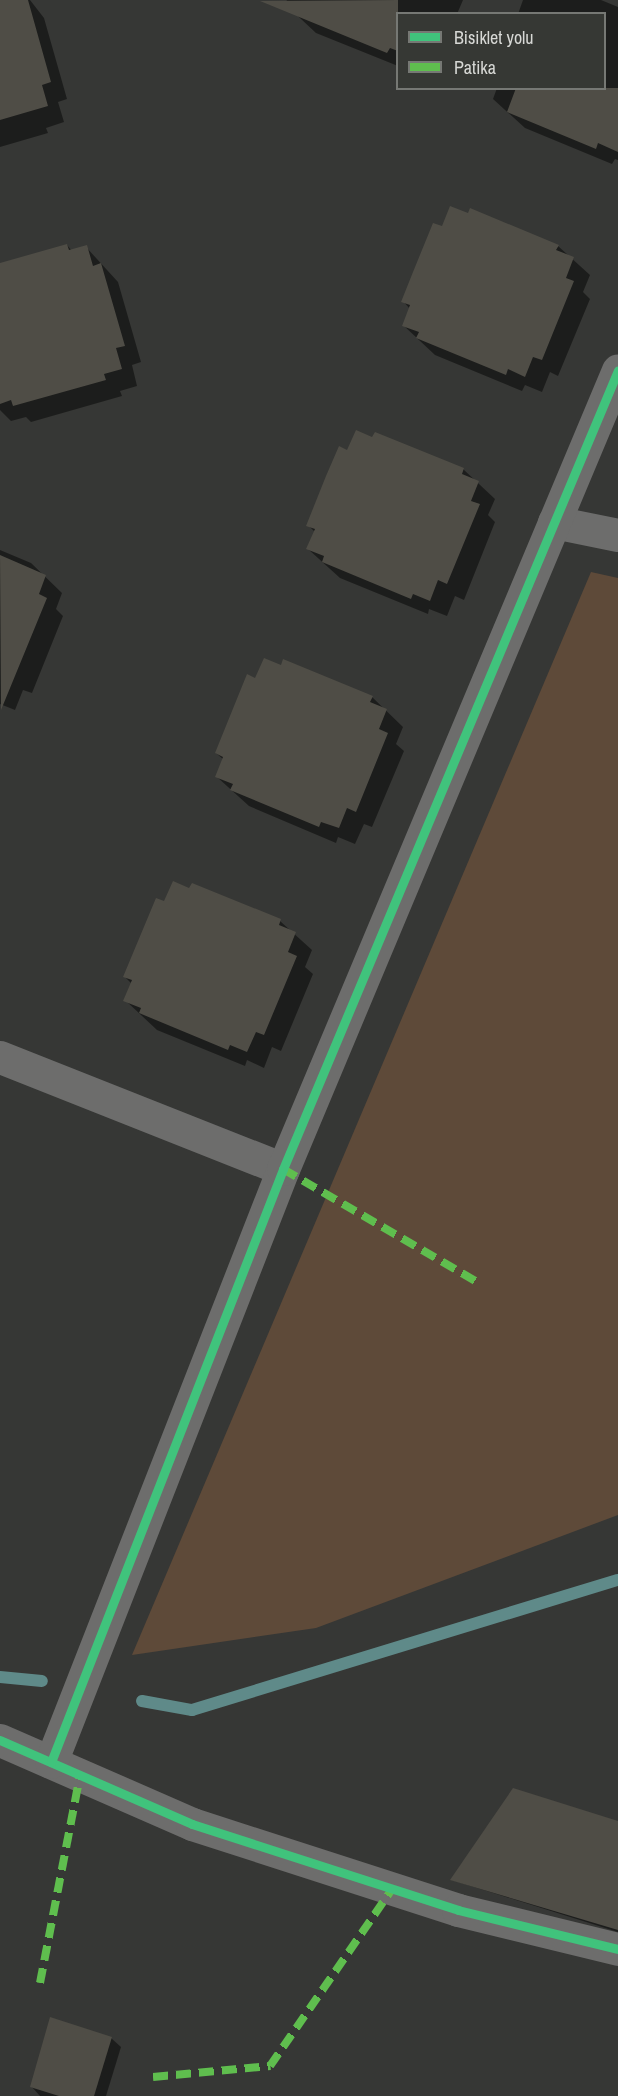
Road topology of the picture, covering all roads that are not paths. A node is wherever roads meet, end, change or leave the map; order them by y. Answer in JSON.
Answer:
{"nodes":[{"id":1,"x":618,"y":370,"type":"edge"},
{"id":2,"x":554,"y":522,"type":"junction"},
{"id":3,"x":618,"y":535,"type":"edge"},
{"id":4,"x":0,"y":1057,"type":"edge"},
{"id":5,"x":283,"y":1169,"type":"junction"},
{"id":6,"x":0,"y":1740,"type":"edge"},
{"id":7,"x":51,"y":1762,"type":"junction"},
{"id":8,"x":618,"y":1949,"type":"edge"}],
"edges":[{"from":1,"to":2,"type":"street"},
{"from":2,"to":3,"type":"street"},
{"from":2,"to":5,"type":"street"},
{"from":4,"to":5,"type":"street"},
{"from":5,"to":7,"type":"street"},
{"from":6,"to":7,"type":"street"},
{"from":7,"to":8,"type":"street"}]}
